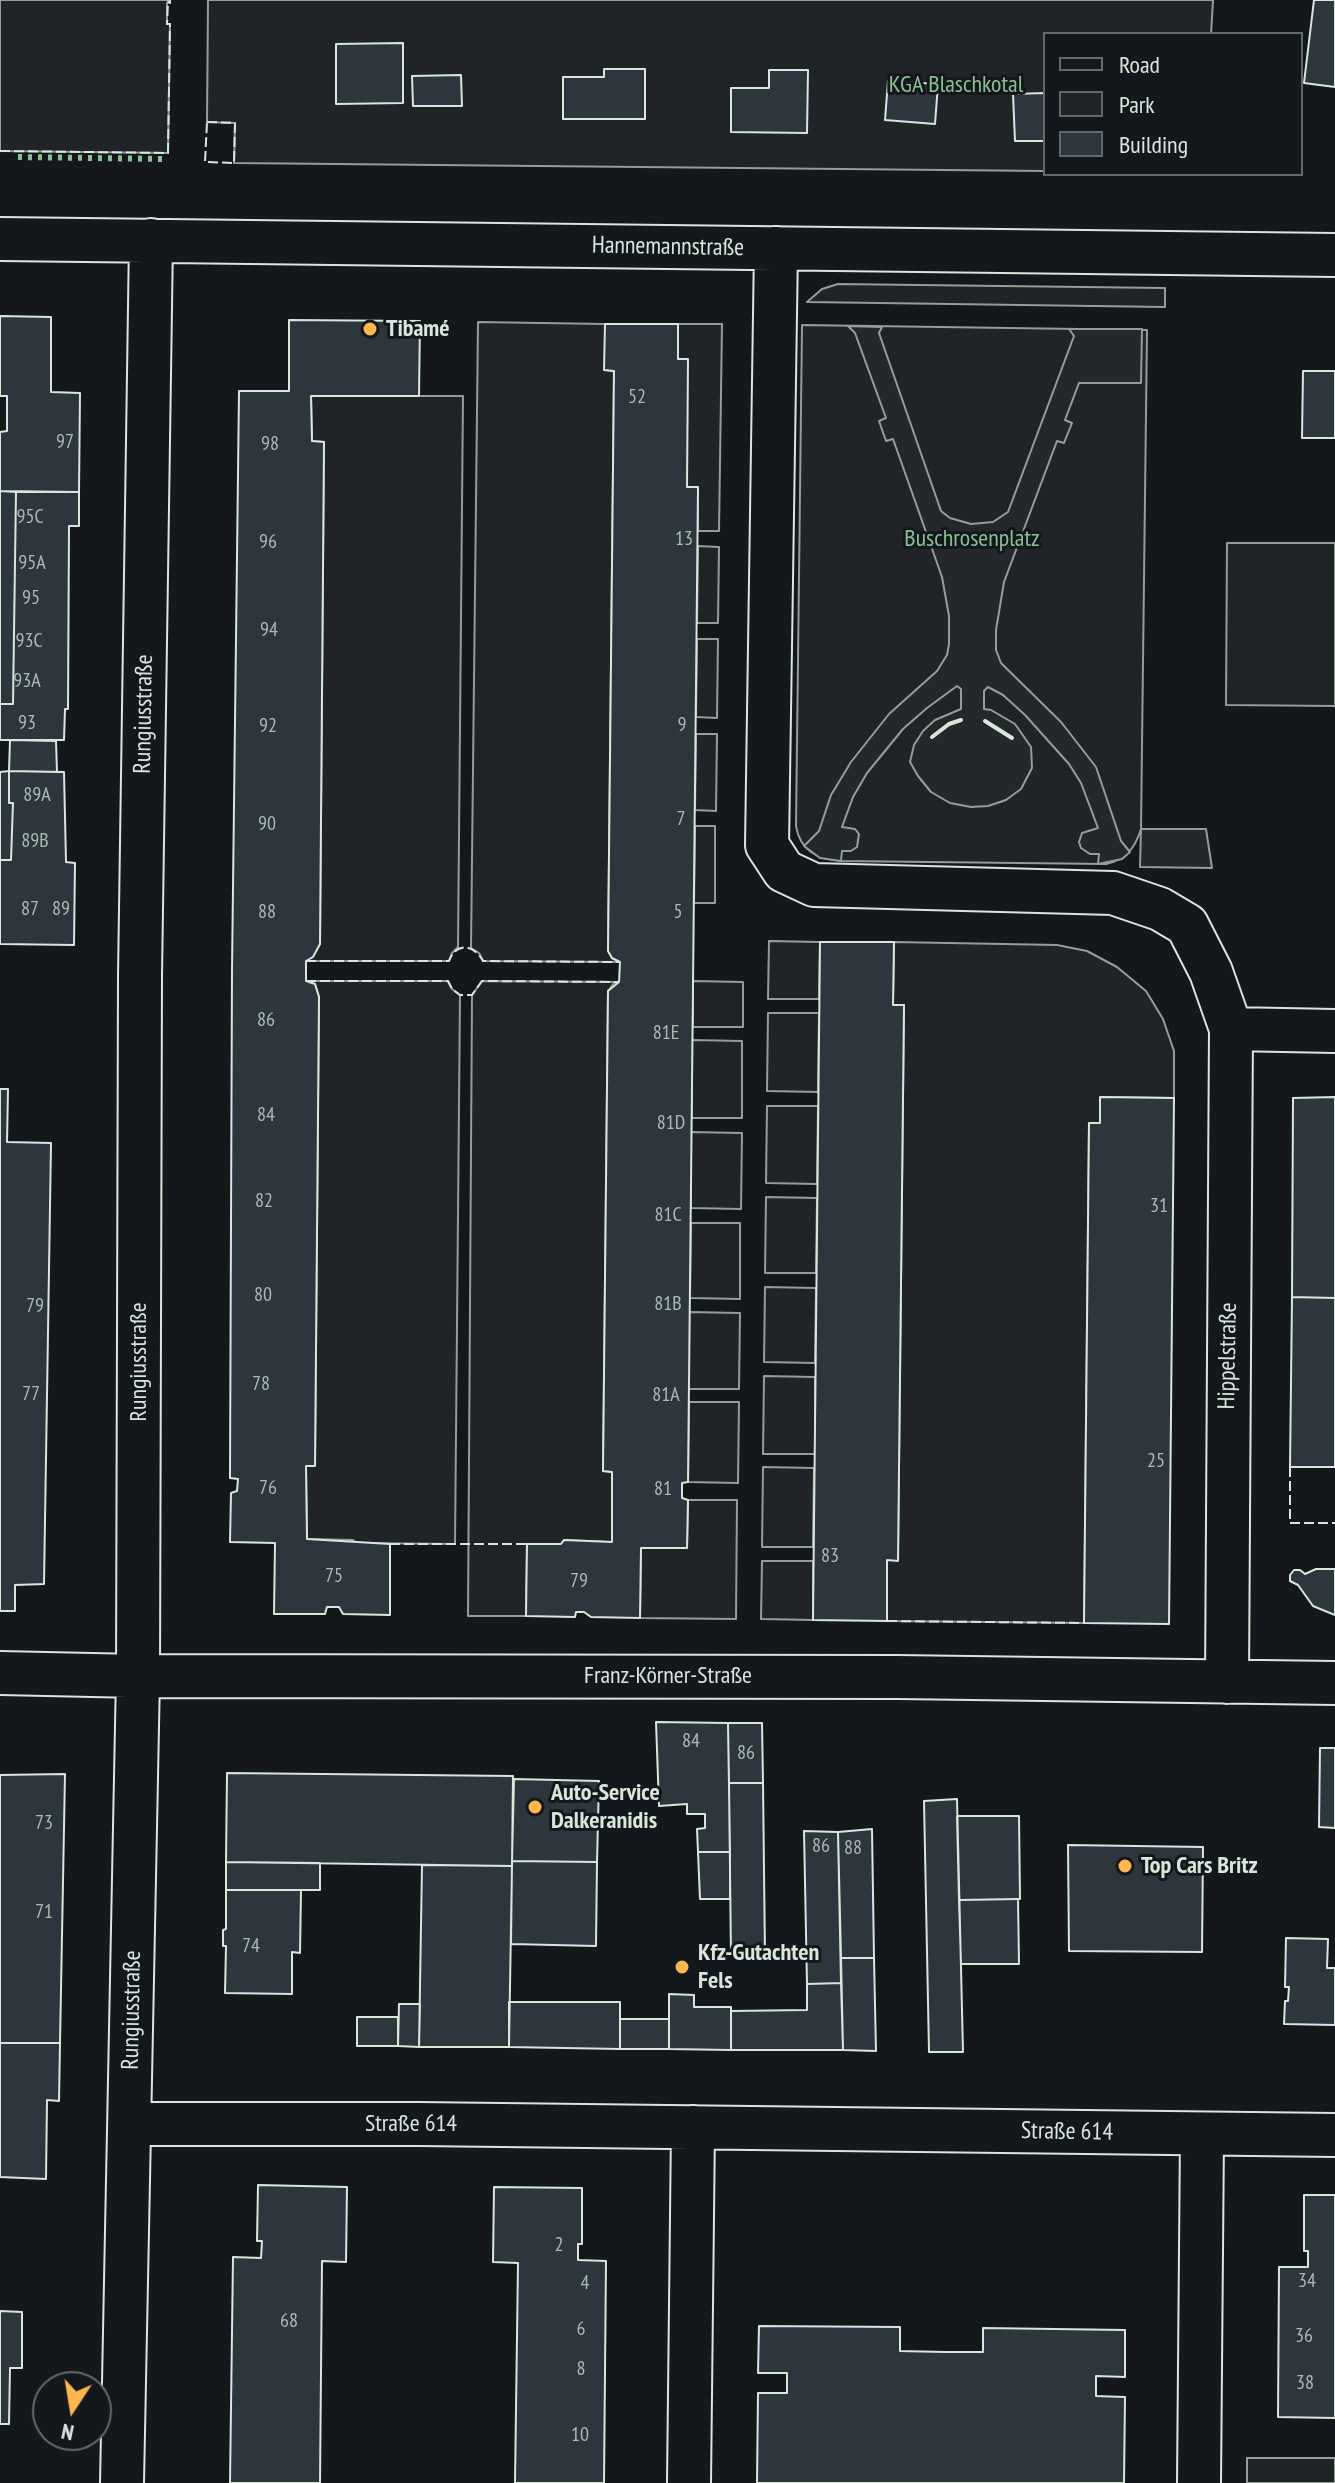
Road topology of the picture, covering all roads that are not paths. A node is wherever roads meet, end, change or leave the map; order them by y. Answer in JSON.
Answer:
{"nodes":[{"id":1,"x":0,"y":239,"type":"edge"},
{"id":2,"x":151,"y":240,"type":"junction"},
{"id":3,"x":776,"y":248,"type":"junction"},
{"id":4,"x":1335,"y":255,"type":"edge"},
{"id":5,"x":1231,"y":1029,"type":"junction"},
{"id":6,"x":1335,"y":1031,"type":"edge"},
{"id":7,"x":0,"y":1673,"type":"edge"},
{"id":8,"x":138,"y":1676,"type":"junction"},
{"id":9,"x":1227,"y":1682,"type":"junction"},
{"id":10,"x":1335,"y":1683,"type":"edge"},
{"id":11,"x":130,"y":2124,"type":"junction"},
{"id":12,"x":693,"y":2127,"type":"junction"},
{"id":13,"x":1202,"y":2134,"type":"junction"},
{"id":14,"x":1335,"y":2135,"type":"edge"},
{"id":15,"x":122,"y":2483,"type":"edge"},
{"id":16,"x":689,"y":2483,"type":"edge"},
{"id":17,"x":1199,"y":2483,"type":"edge"}],
"edges":[{"from":1,"to":2,"type":"street","name":"Hannemannstraße"},
{"from":2,"to":3,"type":"street","name":"Hannemannstraße"},
{"from":2,"to":8,"type":"street","name":"Rungiusstraße"},
{"from":3,"to":4,"type":"street","name":"Hannemannstraße"},
{"from":3,"to":5,"type":"street"},
{"from":5,"to":6,"type":"street"},
{"from":5,"to":9,"type":"street","name":"Hippelstraße"},
{"from":7,"to":8,"type":"street","name":"Franz-Körner-Straße"},
{"from":8,"to":9,"type":"street","name":"Franz-Körner-Straße"},
{"from":8,"to":11,"type":"street","name":"Rungiusstraße"},
{"from":9,"to":10,"type":"street","name":"Franz-Körner-Straße"},
{"from":11,"to":12,"type":"street","name":"Straße 614"},
{"from":11,"to":15,"type":"street","name":"Rungiusstraße"},
{"from":12,"to":13,"type":"street","name":"Straße 614"},
{"from":12,"to":16,"type":"street"},
{"from":13,"to":14,"type":"street","name":"Straße 614"},
{"from":13,"to":17,"type":"street"}]}
